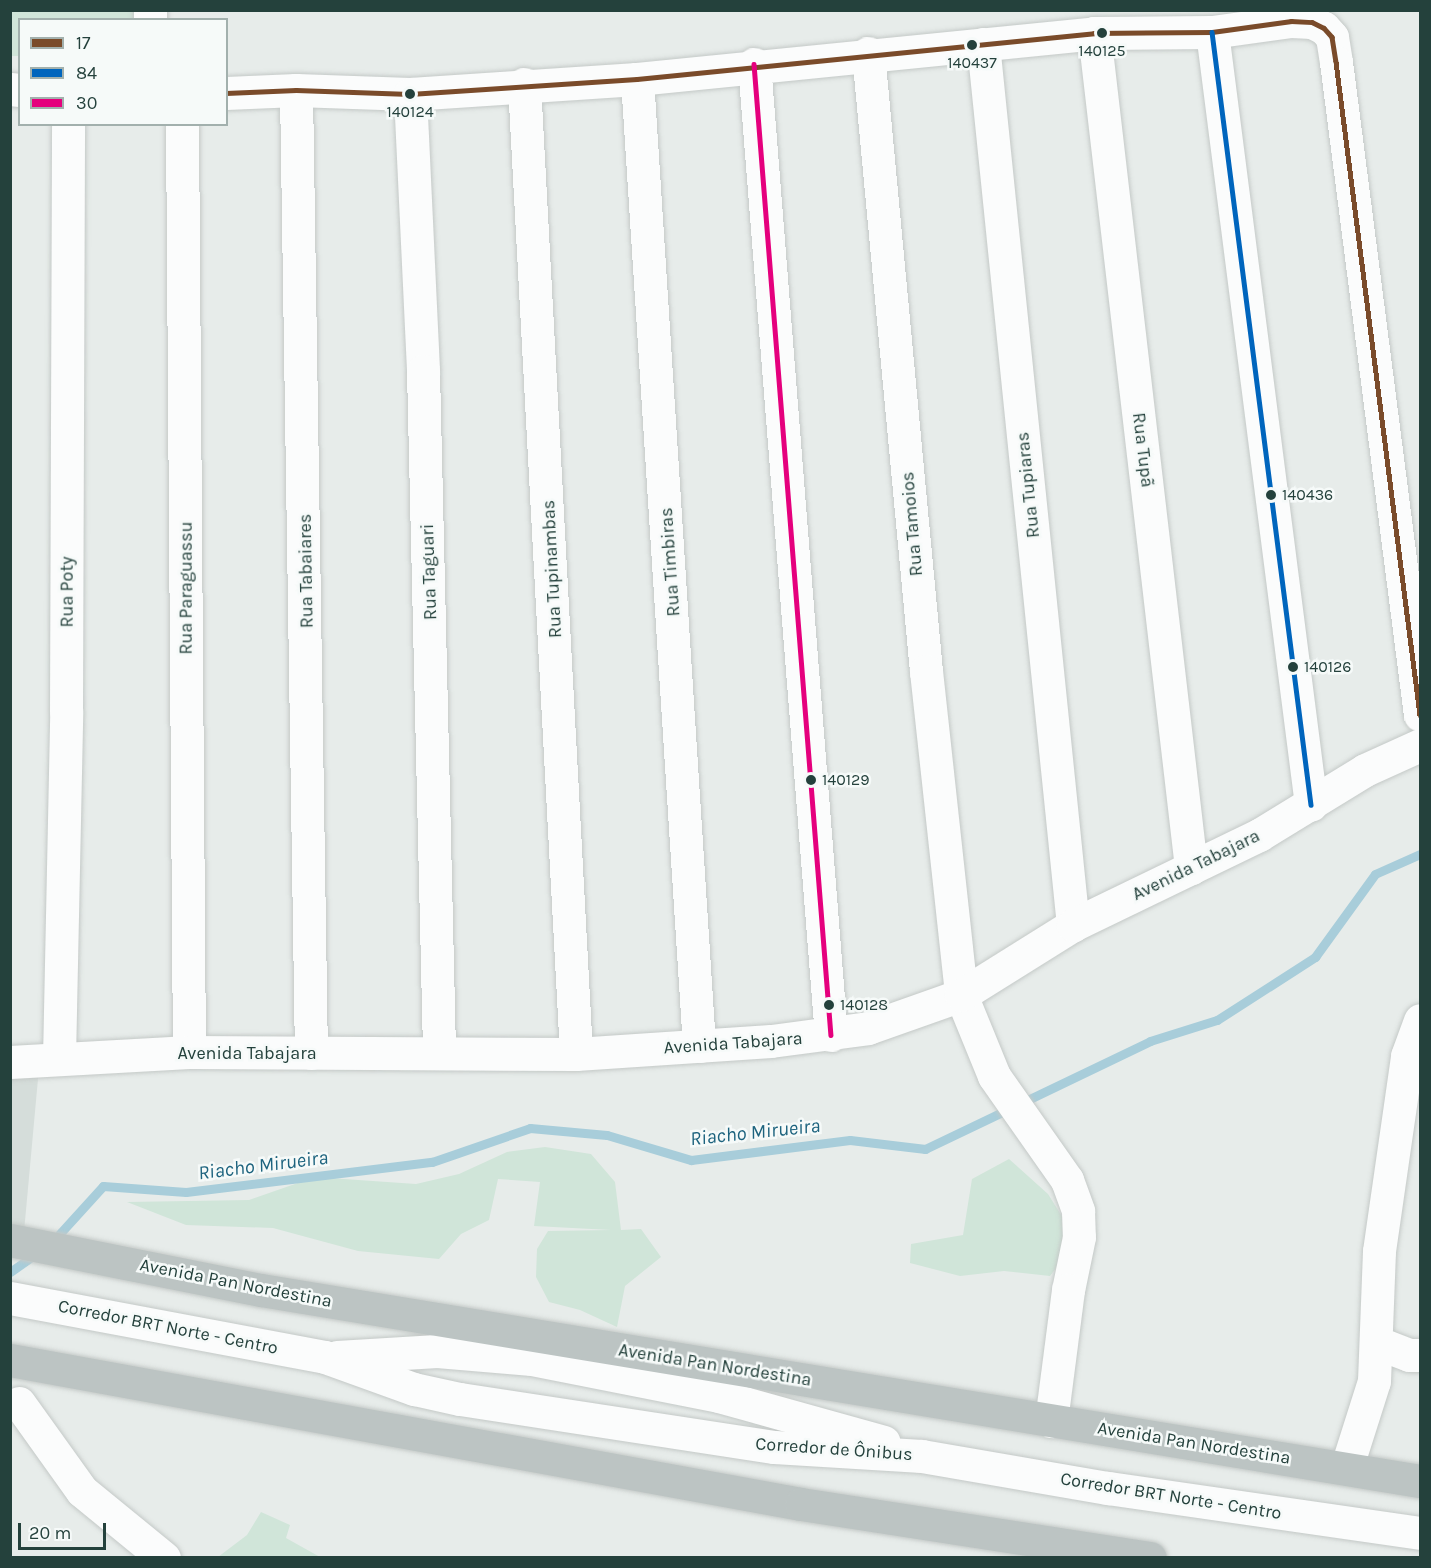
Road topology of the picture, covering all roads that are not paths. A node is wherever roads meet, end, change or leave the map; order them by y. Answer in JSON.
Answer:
{"nodes":[{"id":1,"x":1109,"y":25,"type":"edge"},
{"id":2,"x":1212,"y":32,"type":"junction"},
{"id":3,"x":983,"y":44,"type":"junction"},
{"id":4,"x":868,"y":53,"type":"junction"},
{"id":5,"x":754,"y":64,"type":"junction"},
{"id":6,"x":637,"y":79,"type":"junction"},
{"id":7,"x":524,"y":84,"type":"junction"},
{"id":8,"x":296,"y":90,"type":"junction"},
{"id":9,"x":228,"y":93,"type":"edge"},
{"id":10,"x":410,"y":93,"type":"junction"},
{"id":11,"x":68,"y":126,"type":"edge"},
{"id":12,"x":182,"y":126,"type":"edge"},
{"id":13,"x":1420,"y":716,"type":"edge"},
{"id":14,"x":1420,"y":745,"type":"edge"},
{"id":15,"x":1311,"y":804,"type":"junction"},
{"id":16,"x":1191,"y":868,"type":"junction"},
{"id":17,"x":1073,"y":925,"type":"junction"},
{"id":18,"x":961,"y":995,"type":"junction"},
{"id":19,"x":1420,"y":1020,"type":"edge"},
{"id":20,"x":831,"y":1035,"type":"junction"},
{"id":21,"x":699,"y":1046,"type":"junction"},
{"id":22,"x":439,"y":1051,"type":"junction"},
{"id":23,"x":189,"y":1052,"type":"junction"},
{"id":24,"x":311,"y":1053,"type":"junction"},
{"id":25,"x":576,"y":1054,"type":"junction"},
{"id":26,"x":59,"y":1059,"type":"junction"},
{"id":27,"x":10,"y":1062,"type":"edge"},
{"id":28,"x":10,"y":1240,"type":"edge"},
{"id":29,"x":14,"y":1298,"type":"edge"},
{"id":30,"x":1378,"y":1343,"type":"junction"},
{"id":31,"x":1420,"y":1356,"type":"edge"},
{"id":32,"x":326,"y":1357,"type":"junction"},
{"id":33,"x":10,"y":1360,"type":"edge"},
{"id":34,"x":58,"y":1368,"type":"junction"},
{"id":35,"x":15,"y":1406,"type":"edge"},
{"id":36,"x":1051,"y":1422,"type":"junction"},
{"id":37,"x":922,"y":1456,"type":"junction"},
{"id":38,"x":1347,"y":1466,"type":"junction"},
{"id":39,"x":1420,"y":1481,"type":"edge"},
{"id":40,"x":1420,"y":1533,"type":"edge"},
{"id":41,"x":164,"y":1557,"type":"edge"},
{"id":42,"x":1150,"y":1557,"type":"edge"}],
"edges":[{"from":1,"to":2,"type":"street"},
{"from":1,"to":3,"type":"street"},
{"from":1,"to":16,"type":"street","name":"Rua Tupã"},
{"from":2,"to":13,"type":"street"},
{"from":2,"to":15,"type":"street"},
{"from":3,"to":4,"type":"street"},
{"from":3,"to":17,"type":"street","name":"Rua Tupiaras"},
{"from":4,"to":5,"type":"street"},
{"from":4,"to":18,"type":"street","name":"Rua Tamoios"},
{"from":5,"to":6,"type":"street"},
{"from":5,"to":20,"type":"street"},
{"from":6,"to":7,"type":"street"},
{"from":6,"to":21,"type":"street","name":"Rua Timbiras"},
{"from":7,"to":10,"type":"street"},
{"from":7,"to":25,"type":"street","name":"Rua Tupinambas"},
{"from":8,"to":9,"type":"street"},
{"from":8,"to":10,"type":"street"},
{"from":8,"to":24,"type":"street","name":"Rua Tabaiares"},
{"from":10,"to":22,"type":"street","name":"Rua Taguari"},
{"from":11,"to":26,"type":"street","name":"Rua Poty"},
{"from":12,"to":23,"type":"street","name":"Rua Paraguassu"},
{"from":14,"to":15,"type":"street","name":"Avenida Tabajara"},
{"from":15,"to":16,"type":"street","name":"Avenida Tabajara"},
{"from":16,"to":17,"type":"street","name":"Avenida Tabajara"},
{"from":17,"to":18,"type":"street","name":"Avenida Tabajara"},
{"from":18,"to":20,"type":"street","name":"Avenida Tabajara"},
{"from":18,"to":36,"type":"street","name":"Rua Tamoios"},
{"from":19,"to":30,"type":"street"},
{"from":20,"to":21,"type":"street","name":"Avenida Tabajara"},
{"from":21,"to":25,"type":"street","name":"Avenida Tabajara"},
{"from":22,"to":24,"type":"street","name":"Avenida Tabajara"},
{"from":22,"to":25,"type":"street","name":"Avenida Tabajara"},
{"from":23,"to":24,"type":"street","name":"Avenida Tabajara"},
{"from":23,"to":26,"type":"street","name":"Avenida Tabajara"},
{"from":26,"to":27,"type":"street","name":"Avenida Tabajara"},
{"from":28,"to":36,"type":"highway","name":"Avenida Pan Nordestina"},
{"from":29,"to":32,"type":"street","name":"Corredor BRT Norte - Centro"},
{"from":30,"to":31,"type":"street"},
{"from":30,"to":38,"type":"street"},
{"from":32,"to":37,"type":"street","name":"Corredor de Ônibus"},
{"from":32,"to":37,"type":"street","name":"Corredor de Ônibus"},
{"from":33,"to":34,"type":"highway"},
{"from":34,"to":35,"type":"street"},
{"from":34,"to":42,"type":"highway"},
{"from":35,"to":41,"type":"street"},
{"from":36,"to":38,"type":"highway","name":"Avenida Pan Nordestina"},
{"from":37,"to":40,"type":"street","name":"Corredor BRT Norte - Centro"},
{"from":38,"to":39,"type":"highway","name":"Avenida Pan Nordestina"}]}
